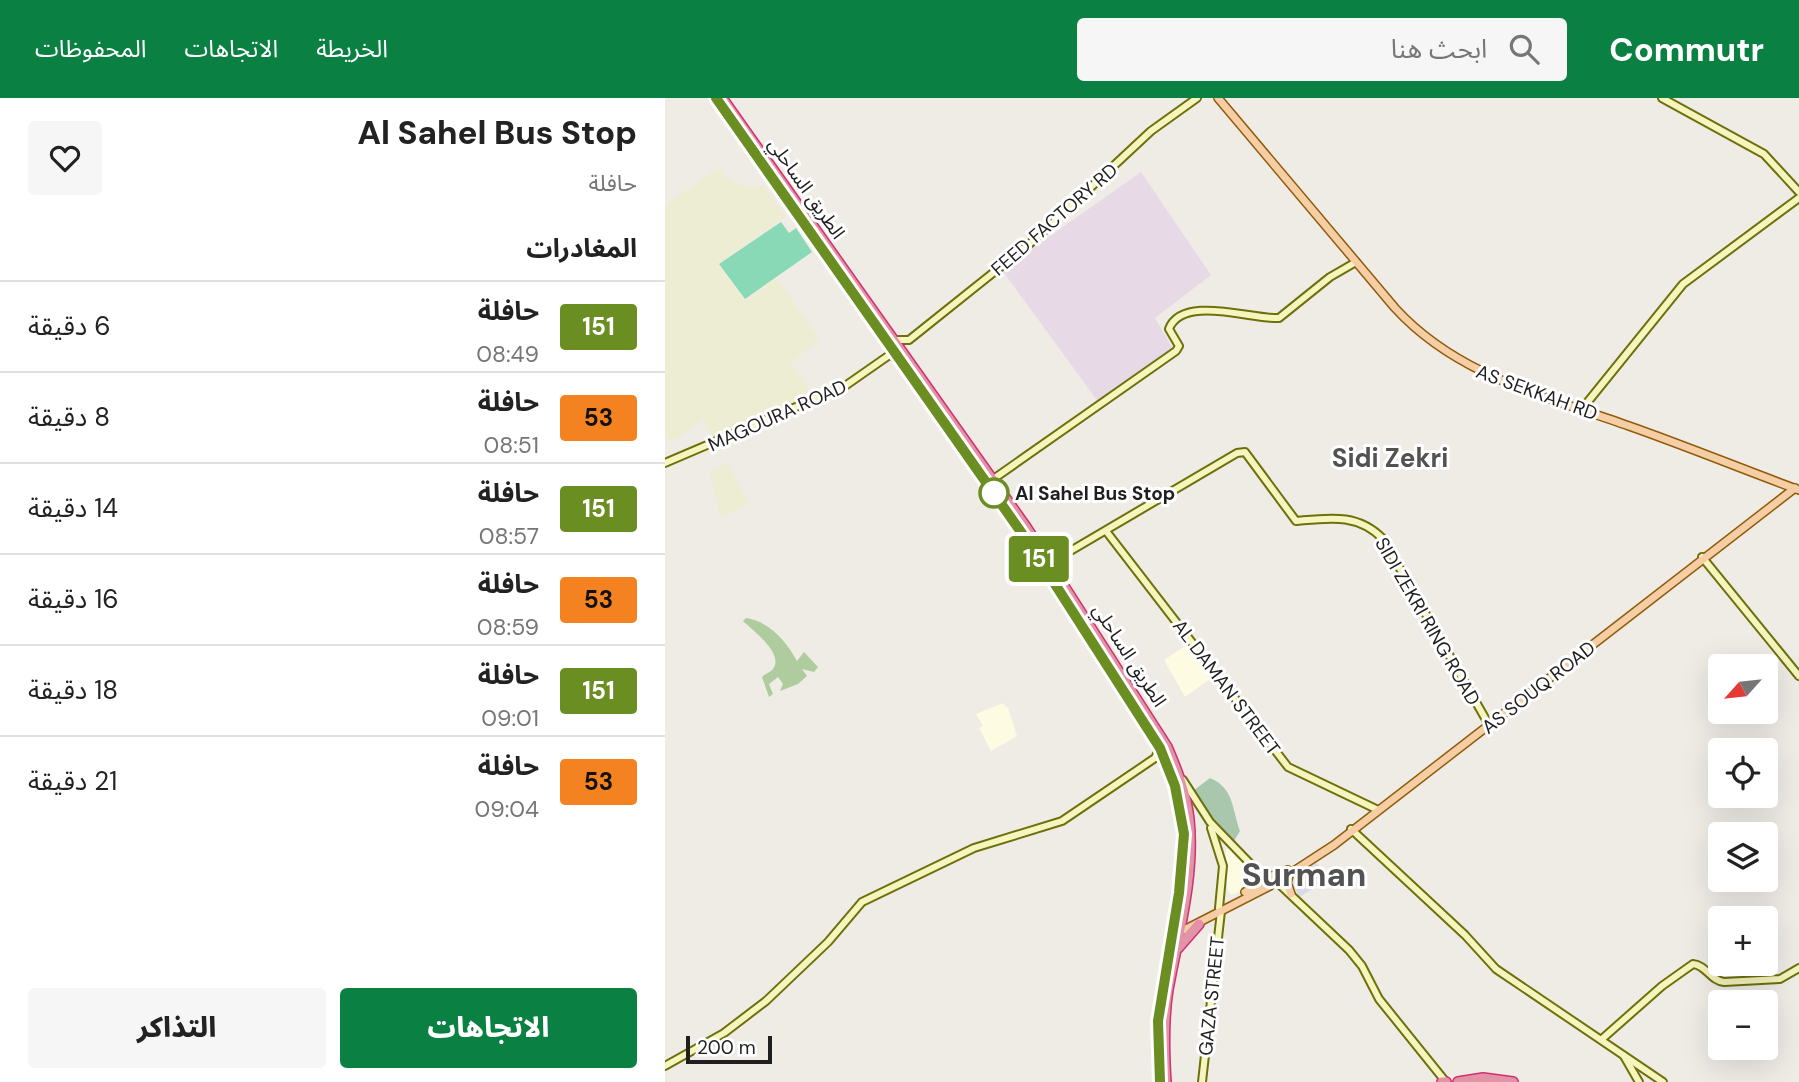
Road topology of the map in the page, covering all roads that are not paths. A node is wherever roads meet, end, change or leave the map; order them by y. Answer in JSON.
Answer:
{"nodes":[{"id":1,"x":716,"y":98,"type":"edge"},
{"id":2,"x":722,"y":98,"type":"edge"},
{"id":3,"x":1197,"y":98,"type":"edge"},
{"id":4,"x":1218,"y":98,"type":"edge"},
{"id":5,"x":1663,"y":98,"type":"edge"},
{"id":6,"x":1799,"y":192,"type":"edge"},
{"id":7,"x":788,"y":197,"type":"junction"},
{"id":8,"x":1799,"y":198,"type":"edge"},
{"id":9,"x":1356,"y":262,"type":"junction"},
{"id":10,"x":909,"y":340,"type":"junction"},
{"id":11,"x":895,"y":349,"type":"junction"},
{"id":12,"x":1582,"y":409,"type":"junction"},
{"id":13,"x":665,"y":463,"type":"edge"},
{"id":14,"x":992,"y":480,"type":"junction"},
{"id":15,"x":1786,"y":486,"type":"junction"},
{"id":16,"x":1797,"y":489,"type":"edge"},
{"id":17,"x":1106,"y":531,"type":"junction"},
{"id":18,"x":1703,"y":558,"type":"junction"},
{"id":19,"x":1050,"y":563,"type":"junction"},
{"id":20,"x":1086,"y":626,"type":"junction"},
{"id":21,"x":1799,"y":676,"type":"edge"},
{"id":22,"x":1488,"y":724,"type":"junction"},
{"id":23,"x":1160,"y":748,"type":"junction"},
{"id":24,"x":1149,"y":762,"type":"junction"},
{"id":25,"x":1171,"y":767,"type":"junction"},
{"id":26,"x":1371,"y":810,"type":"junction"},
{"id":27,"x":1188,"y":816,"type":"junction"},
{"id":28,"x":1210,"y":822,"type":"junction"},
{"id":29,"x":1352,"y":829,"type":"junction"},
{"id":30,"x":1291,"y":873,"type":"junction"},
{"id":31,"x":1271,"y":882,"type":"junction"},
{"id":32,"x":1291,"y":894,"type":"junction"},
{"id":33,"x":1217,"y":911,"type":"junction"},
{"id":34,"x":1182,"y":913,"type":"junction"},
{"id":35,"x":1196,"y":923,"type":"junction"},
{"id":36,"x":1178,"y":931,"type":"junction"},
{"id":37,"x":1177,"y":949,"type":"junction"},
{"id":38,"x":1799,"y":968,"type":"edge"},
{"id":39,"x":1165,"y":990,"type":"junction"},
{"id":40,"x":1602,"y":1039,"type":"junction"},
{"id":41,"x":1623,"y":1055,"type":"junction"},
{"id":42,"x":665,"y":1066,"type":"edge"},
{"id":43,"x":1160,"y":1082,"type":"edge"},
{"id":44,"x":1166,"y":1082,"type":"edge"},
{"id":45,"x":1200,"y":1082,"type":"edge"},
{"id":46,"x":1443,"y":1082,"type":"edge"},
{"id":47,"x":1458,"y":1082,"type":"edge"},
{"id":48,"x":1513,"y":1082,"type":"edge"},
{"id":49,"x":1639,"y":1082,"type":"edge"},
{"id":50,"x":1663,"y":1082,"type":"edge"}],
"edges":[{"from":1,"to":7,"type":"highway"},
{"from":2,"to":7,"type":"highway","name":"الطريق الساحلي"},
{"from":3,"to":10,"type":"street","name":"FEED FACTORY RD"},
{"from":4,"to":9,"type":"main road","name":"AS SEKKAH RD"},
{"from":5,"to":6,"type":"street"},
{"from":7,"to":11,"type":"highway"},
{"from":8,"to":12,"type":"street"},
{"from":9,"to":12,"type":"main road","name":"AS SEKKAH RD"},
{"from":9,"to":14,"type":"street"},
{"from":10,"to":11,"type":"street"},
{"from":10,"to":11,"type":"street"},
{"from":11,"to":13,"type":"street","name":"MAGOURA ROAD"},
{"from":11,"to":14,"type":"highway","name":"الطريق الساحلي"},
{"from":11,"to":20,"type":"highway"},
{"from":12,"to":15,"type":"main road","name":"AS SEKKAH RD"},
{"from":14,"to":19,"type":"highway","name":"الطريق الساحلي"},
{"from":15,"to":16,"type":"main road","name":"AS SEKKAH RD"},
{"from":15,"to":18,"type":"main road","name":"AS SOUQ ROAD"},
{"from":16,"to":18,"type":"main road","name":"AS SOUQ ROAD"},
{"from":17,"to":19,"type":"street","name":"SIDI ZEKRI RING ROAD"},
{"from":17,"to":22,"type":"street","name":"SIDI ZEKRI RING ROAD"},
{"from":17,"to":26,"type":"street","name":"AL DAMAN STREET"},
{"from":18,"to":21,"type":"street"},
{"from":18,"to":22,"type":"main road","name":"AS SOUQ ROAD"},
{"from":19,"to":20,"type":"highway","name":"الطريق الساحلي"},
{"from":20,"to":23,"type":"highway"},
{"from":20,"to":25,"type":"highway","name":"الطريق الساحلي"},
{"from":22,"to":26,"type":"main road","name":"AS SOUQ ROAD"},
{"from":22,"to":29,"type":"main road","name":"AS SOUQ ROAD"},
{"from":23,"to":24,"type":"street"},
{"from":23,"to":25,"type":"highway"},
{"from":24,"to":25,"type":"street"},
{"from":24,"to":42,"type":"street"},
{"from":25,"to":27,"type":"highway","name":"الطريق الساحلي"},
{"from":25,"to":28,"type":"street"},
{"from":25,"to":36,"type":"highway"},
{"from":26,"to":29,"type":"main road","name":"AS SOUQ ROAD"},
{"from":27,"to":28,"type":"street"},
{"from":27,"to":34,"type":"highway","name":"الطريق الساحلي"},
{"from":28,"to":31,"type":"street"},
{"from":28,"to":33,"type":"street","name":"GAZA STREET"},
{"from":29,"to":30,"type":"main road","name":"AS SOUQ ROAD"},
{"from":29,"to":31,"type":"main road","name":"AS SOUQ ROAD"},
{"from":29,"to":40,"type":"street"},
{"from":30,"to":31,"type":"main road","name":"AS SOUQ ROAD"},
{"from":30,"to":32,"type":"main road"},
{"from":31,"to":32,"type":"street"},
{"from":31,"to":33,"type":"main road","name":"AS SOUQ ROAD"},
{"from":31,"to":46,"type":"street"},
{"from":32,"to":46,"type":"street"},
{"from":33,"to":35,"type":"main road","name":"AS SOUQ ROAD"},
{"from":33,"to":45,"type":"street","name":"GAZA STREET"},
{"from":34,"to":35,"type":"highway"},
{"from":34,"to":36,"type":"highway","name":"الطريق الساحلي"},
{"from":35,"to":36,"type":"main road","name":"AS SOUQ ROAD"},
{"from":35,"to":37,"type":"highway"},
{"from":36,"to":37,"type":"highway","name":"الطريق الساحلي"},
{"from":36,"to":39,"type":"highway"},
{"from":37,"to":39,"type":"highway","name":"الطريق الساحلي"},
{"from":38,"to":40,"type":"street"},
{"from":39,"to":43,"type":"highway"},
{"from":39,"to":44,"type":"highway","name":"الطريق الساحلي"},
{"from":40,"to":41,"type":"street"},
{"from":41,"to":49,"type":"street"},
{"from":41,"to":50,"type":"street"},
{"from":47,"to":48,"type":"highway"}]}
